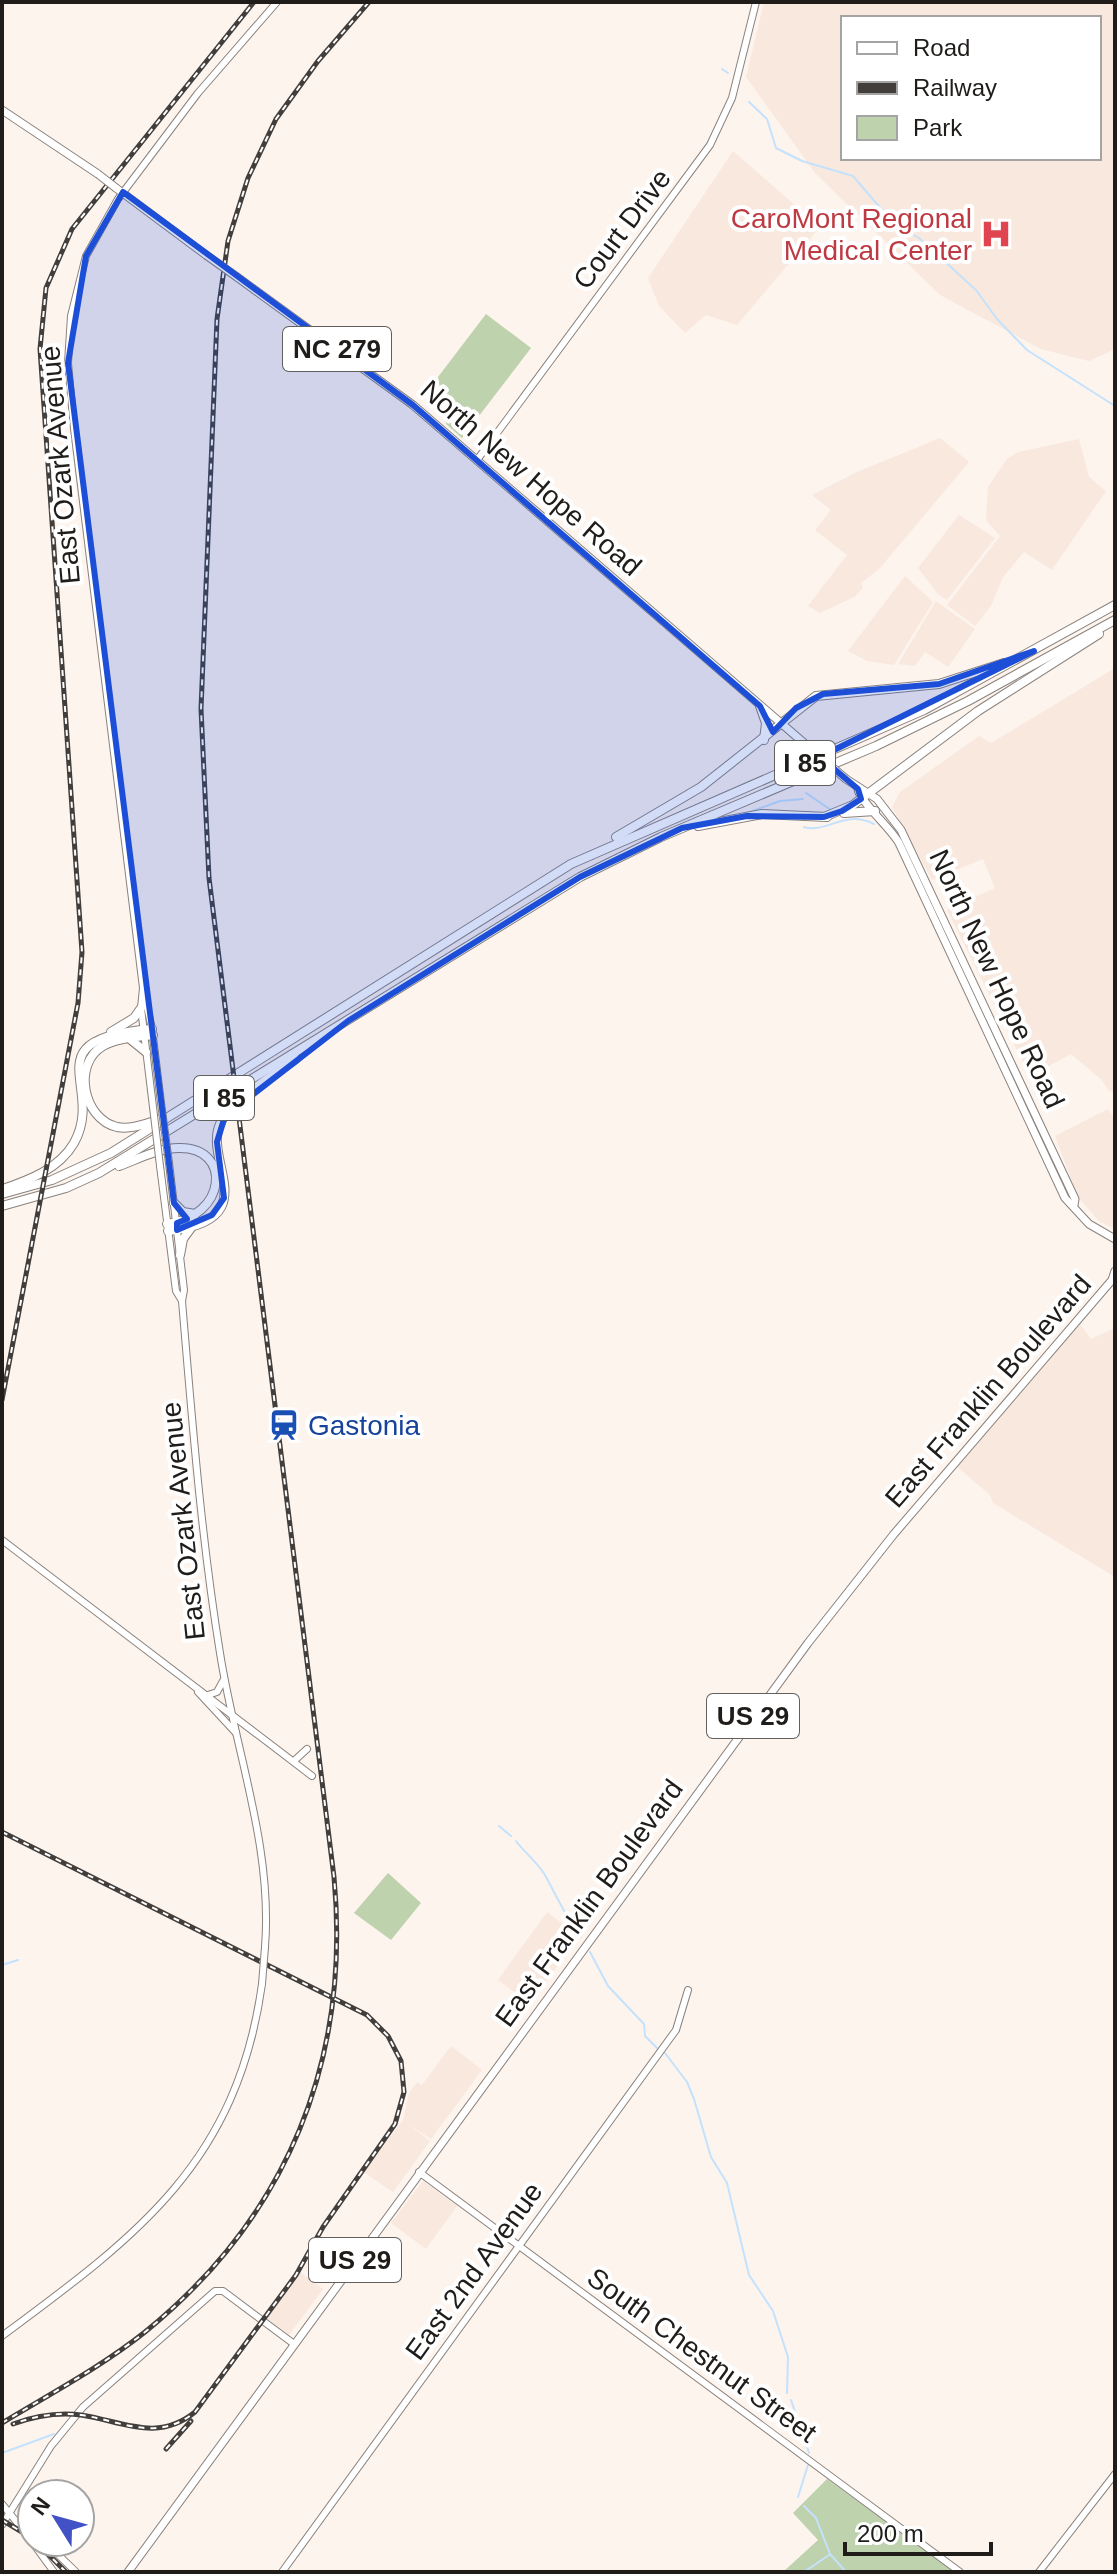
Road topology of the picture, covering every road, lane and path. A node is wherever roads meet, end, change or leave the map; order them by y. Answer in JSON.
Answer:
{"nodes":[{"id":1,"x":277,"y":2,"type":"edge"},
{"id":2,"x":756,"y":2,"type":"edge"},
{"id":3,"x":2,"y":110,"type":"edge"},
{"id":4,"x":119,"y":190,"type":"junction"},
{"id":5,"x":477,"y":460,"type":"junction"},
{"id":6,"x":1115,"y":605,"type":"edge"},
{"id":7,"x":1115,"y":620,"type":"edge"},
{"id":8,"x":1034,"y":651,"type":"junction"},
{"id":9,"x":760,"y":706,"type":"junction"},
{"id":10,"x":782,"y":724,"type":"junction"},
{"id":11,"x":763,"y":741,"type":"junction"},
{"id":12,"x":858,"y":789,"type":"junction"},
{"id":13,"x":870,"y":793,"type":"junction"},
{"id":14,"x":861,"y":799,"type":"junction"},
{"id":15,"x":875,"y":811,"type":"junction"},
{"id":16,"x":824,"y":817,"type":"junction"},
{"id":17,"x":682,"y":828,"type":"junction"},
{"id":18,"x":571,"y":864,"type":"junction"},
{"id":19,"x":143,"y":988,"type":"junction"},
{"id":20,"x":141,"y":1008,"type":"junction"},
{"id":21,"x":348,"y":1021,"type":"junction"},
{"id":22,"x":148,"y":1033,"type":"junction"},
{"id":23,"x":99,"y":1039,"type":"junction"},
{"id":24,"x":129,"y":1039,"type":"junction"},
{"id":25,"x":146,"y":1052,"type":"junction"},
{"id":26,"x":177,"y":1113,"type":"junction"},
{"id":27,"x":1030,"y":1120,"type":"junction"},
{"id":28,"x":1044,"y":1130,"type":"junction"},
{"id":29,"x":99,"y":1173,"type":"junction"},
{"id":30,"x":2,"y":1192,"type":"edge"},
{"id":31,"x":174,"y":1203,"type":"junction"},
{"id":32,"x":1074,"y":1205,"type":"junction"},
{"id":33,"x":2,"y":1206,"type":"edge"},
{"id":34,"x":199,"y":1213,"type":"junction"},
{"id":35,"x":195,"y":1223,"type":"junction"},
{"id":36,"x":172,"y":1227,"type":"junction"},
{"id":37,"x":1115,"y":1239,"type":"edge"},
{"id":38,"x":180,"y":1255,"type":"junction"},
{"id":39,"x":1115,"y":1271,"type":"edge"},
{"id":40,"x":1113,"y":1280,"type":"edge"},
{"id":41,"x":182,"y":1301,"type":"junction"},
{"id":42,"x":2,"y":1540,"type":"edge"},
{"id":43,"x":224,"y":1678,"type":"junction"},
{"id":44,"x":201,"y":1694,"type":"junction"},
{"id":45,"x":206,"y":1706,"type":"junction"},
{"id":46,"x":231,"y":1715,"type":"junction"},
{"id":47,"x":236,"y":1733,"type":"junction"},
{"id":48,"x":307,"y":1749,"type":"dead end"},
{"id":49,"x":295,"y":1760,"type":"junction"},
{"id":50,"x":312,"y":1776,"type":"dead end"},
{"id":51,"x":688,"y":1990,"type":"dead end"},
{"id":52,"x":419,"y":2172,"type":"junction"},
{"id":53,"x":519,"y":2247,"type":"junction"},
{"id":54,"x":2,"y":2336,"type":"edge"},
{"id":55,"x":294,"y":2344,"type":"junction"},
{"id":56,"x":1115,"y":2474,"type":"edge"},
{"id":57,"x":2,"y":2504,"type":"edge"},
{"id":58,"x":12,"y":2514,"type":"junction"},
{"id":59,"x":16,"y":2517,"type":"edge"},
{"id":60,"x":16,"y":2520,"type":"edge"},
{"id":61,"x":2,"y":2525,"type":"edge"},
{"id":62,"x":62,"y":2558,"type":"edge"},
{"id":63,"x":76,"y":2572,"type":"edge"},
{"id":64,"x":128,"y":2572,"type":"edge"},
{"id":65,"x":282,"y":2572,"type":"edge"},
{"id":66,"x":960,"y":2572,"type":"edge"},
{"id":67,"x":1039,"y":2572,"type":"edge"}],
"edges":[{"from":1,"to":4,"type":"main road","name":"East Ozark Avenue"},
{"from":2,"to":5,"type":"main road","name":"Court Drive"},
{"from":3,"to":4,"type":"main road","name":"North New Hope Road","number":"NC 279","bridge":true},
{"from":4,"to":5,"type":"main road","name":"North New Hope Road","number":"NC 279","bridge":true},
{"from":4,"to":19,"type":"main road","name":"East Ozark Avenue"},
{"from":5,"to":9,"type":"main road","name":"North New Hope Road","number":"NC 279"},
{"from":6,"to":8,"type":"highway","number":"I 85"},
{"from":7,"to":13,"type":"highway"},
{"from":7,"to":17,"type":"highway","number":"I 85"},
{"from":8,"to":10,"type":"highway"},
{"from":8,"to":18,"type":"highway","number":"I 85"},
{"from":9,"to":10,"type":"main road","name":"North New Hope Road","number":"NC 279"},
{"from":9,"to":11,"type":"highway"},
{"from":10,"to":11,"type":"highway"},
{"from":10,"to":12,"type":"main road","name":"North New Hope Road","number":"NC 279","bridge":true},
{"from":11,"to":18,"type":"highway"},
{"from":12,"to":13,"type":"main road","name":"North New Hope Road","number":"NC 279"},
{"from":12,"to":14,"type":"main road"},
{"from":13,"to":14,"type":"highway"},
{"from":13,"to":28,"type":"main road","name":"North New Hope Road"},
{"from":14,"to":15,"type":"main road","name":"North New Hope Road"},
{"from":14,"to":16,"type":"highway"},
{"from":15,"to":16,"type":"highway"},
{"from":15,"to":27,"type":"main road","name":"North New Hope Road"},
{"from":16,"to":17,"type":"highway"},
{"from":17,"to":21,"type":"highway","number":"I 85"},
{"from":18,"to":26,"type":"highway","number":"I 85"},
{"from":19,"to":20,"type":"main road","name":"East Ozark Avenue"},
{"from":19,"to":22,"type":"main road","name":"East Ozark Avenue"},
{"from":20,"to":22,"type":"main road","name":"East Ozark Avenue"},
{"from":20,"to":23,"type":"highway"},
{"from":21,"to":29,"type":"highway","number":"I 85"},
{"from":21,"to":35,"type":"highway"},
{"from":22,"to":23,"type":"highway"},
{"from":22,"to":24,"type":"highway"},
{"from":22,"to":25,"type":"main road","name":"East Ozark Avenue"},
{"from":22,"to":31,"type":"main road","name":"East Ozark Avenue","bridge":true},
{"from":23,"to":30,"type":"highway"},
{"from":24,"to":25,"type":"highway"},
{"from":24,"to":26,"type":"highway"},
{"from":25,"to":36,"type":"main road","name":"East Ozark Avenue","bridge":true},
{"from":26,"to":30,"type":"highway","number":"I 85"},
{"from":27,"to":28,"type":"main road"},
{"from":27,"to":32,"type":"main road","name":"North New Hope Road"},
{"from":28,"to":32,"type":"main road","name":"North New Hope Road"},
{"from":29,"to":33,"type":"highway","number":"I 85"},
{"from":29,"to":34,"type":"highway"},
{"from":31,"to":34,"type":"highway"},
{"from":31,"to":36,"type":"main road","name":"East Ozark Avenue"},
{"from":32,"to":37,"type":"main road","name":"North New Hope Road"},
{"from":34,"to":36,"type":"highway"},
{"from":35,"to":36,"type":"highway"},
{"from":35,"to":38,"type":"highway"},
{"from":36,"to":38,"type":"main road","name":"East Ozark Avenue"},
{"from":36,"to":41,"type":"main road","name":"East Ozark Avenue"},
{"from":38,"to":41,"type":"main road","name":"East Ozark Avenue"},
{"from":39,"to":40,"type":"main road","name":"East Franklin Boulevard","number":"US 29"},
{"from":40,"to":52,"type":"main road","name":"East Franklin Boulevard","number":"US 29"},
{"from":41,"to":43,"type":"main road","name":"East Ozark Avenue"},
{"from":42,"to":44,"type":"main road"},
{"from":43,"to":44,"type":"main road"},
{"from":43,"to":46,"type":"main road","name":"East Ozark Avenue"},
{"from":44,"to":45,"type":"main road"},
{"from":44,"to":46,"type":"main road"},
{"from":45,"to":46,"type":"main road"},
{"from":45,"to":47,"type":"main road"},
{"from":46,"to":47,"type":"main road","name":"East Ozark Avenue"},
{"from":46,"to":49,"type":"main road"},
{"from":47,"to":54,"type":"main road","name":"East Ozark Avenue","bridge":true},
{"from":48,"to":49,"type":"main road"},
{"from":49,"to":50,"type":"main road"},
{"from":51,"to":53,"type":"main road","name":"East 2nd Avenue"},
{"from":52,"to":53,"type":"main road","name":"South Chestnut Street"},
{"from":52,"to":55,"type":"main road","name":"East Franklin Boulevard","number":"US 29"},
{"from":53,"to":65,"type":"main road","name":"East 2nd Avenue"},
{"from":53,"to":66,"type":"main road","name":"South Chestnut Street"},
{"from":55,"to":58,"type":"main road"},
{"from":55,"to":64,"type":"main road","name":"East Franklin Boulevard","number":"US 29"},
{"from":56,"to":67,"type":"main road"},
{"from":57,"to":58,"type":"main road"},
{"from":58,"to":59,"type":"main road"},
{"from":58,"to":60,"type":"main road"},
{"from":58,"to":61,"type":"main road"},
{"from":62,"to":63,"type":"main road"}]}
